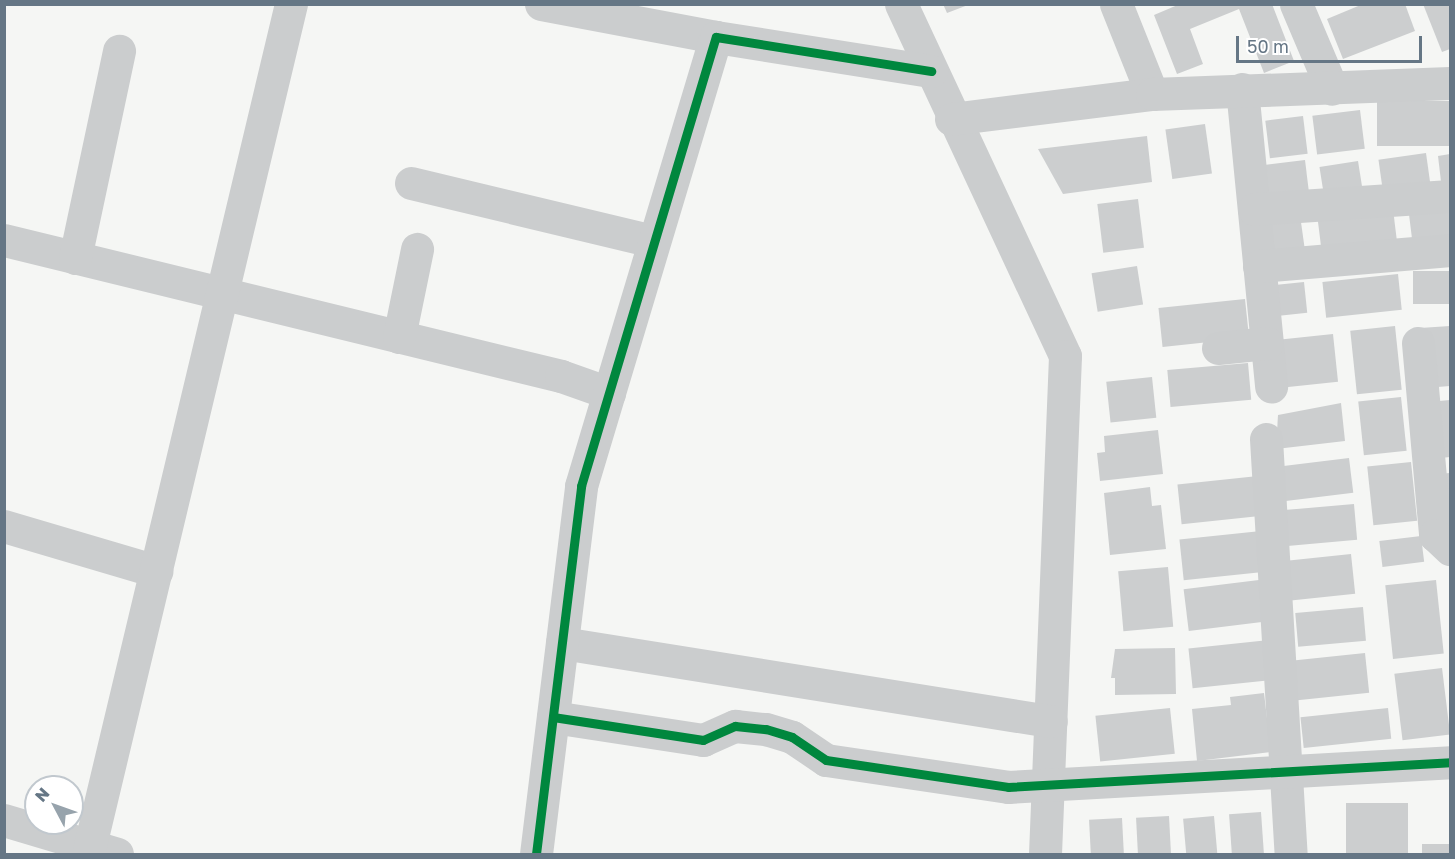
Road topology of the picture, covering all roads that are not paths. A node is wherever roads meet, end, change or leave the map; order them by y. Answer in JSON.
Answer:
{"nodes":[{"id":1,"x":291,"y":4,"type":"edge"},
{"id":2,"x":541,"y":4,"type":"edge"},
{"id":3,"x":901,"y":4,"type":"edge"},
{"id":4,"x":1116,"y":4,"type":"edge"},
{"id":5,"x":1296,"y":4,"type":"edge"},
{"id":6,"x":716,"y":37,"type":"junction"},
{"id":7,"x":119,"y":51,"type":"dead end"},
{"id":8,"x":930,"y":71,"type":"junction"},
{"id":9,"x":1450,"y":83,"type":"edge"},
{"id":10,"x":1242,"y":89,"type":"junction"},
{"id":11,"x":1332,"y":89,"type":"junction"},
{"id":12,"x":1152,"y":94,"type":"junction"},
{"id":13,"x":951,"y":119,"type":"junction"},
{"id":14,"x":411,"y":183,"type":"dead end"},
{"id":15,"x":1450,"y":196,"type":"edge"},
{"id":16,"x":1254,"y":209,"type":"junction"},
{"id":17,"x":4,"y":240,"type":"edge"},
{"id":18,"x":653,"y":241,"type":"junction"},
{"id":19,"x":417,"y":249,"type":"dead end"},
{"id":20,"x":1450,"y":250,"type":"edge"},
{"id":21,"x":75,"y":258,"type":"junction"},
{"id":22,"x":1259,"y":266,"type":"junction"},
{"id":23,"x":219,"y":293,"type":"junction"},
{"id":24,"x":399,"y":337,"type":"junction"},
{"id":25,"x":1267,"y":343,"type":"junction"},
{"id":26,"x":1418,"y":343,"type":"dead end"},
{"id":27,"x":1218,"y":348,"type":"dead end"},
{"id":28,"x":1271,"y":387,"type":"dead end"},
{"id":29,"x":609,"y":393,"type":"junction"},
{"id":30,"x":1266,"y":440,"type":"dead end"},
{"id":31,"x":4,"y":526,"type":"edge"},
{"id":32,"x":1450,"y":549,"type":"edge"},
{"id":33,"x":156,"y":571,"type":"junction"},
{"id":34,"x":562,"y":643,"type":"junction"},
{"id":35,"x":553,"y":717,"type":"junction"},
{"id":36,"x":1051,"y":721,"type":"junction"},
{"id":37,"x":1450,"y":762,"type":"edge"},
{"id":38,"x":1285,"y":776,"type":"junction"},
{"id":39,"x":1048,"y":785,"type":"junction"},
{"id":40,"x":4,"y":820,"type":"edge"},
{"id":41,"x":99,"y":852,"type":"edge"},
{"id":42,"x":536,"y":855,"type":"edge"},
{"id":43,"x":1045,"y":855,"type":"edge"},
{"id":44,"x":1291,"y":855,"type":"edge"}],
"edges":[{"from":1,"to":23,"type":"street"},
{"from":2,"to":6,"type":"street"},
{"from":3,"to":8,"type":"street"},
{"from":4,"to":12,"type":"street"},
{"from":5,"to":11,"type":"street"},
{"from":6,"to":8,"type":"street"},
{"from":6,"to":18,"type":"street"},
{"from":7,"to":21,"type":"street"},
{"from":8,"to":13,"type":"street"},
{"from":9,"to":11,"type":"street"},
{"from":10,"to":11,"type":"street"},
{"from":10,"to":12,"type":"street"},
{"from":10,"to":16,"type":"street"},
{"from":12,"to":13,"type":"street"},
{"from":13,"to":36,"type":"street"},
{"from":14,"to":18,"type":"street"},
{"from":15,"to":16,"type":"street"},
{"from":16,"to":22,"type":"street"},
{"from":17,"to":21,"type":"street"},
{"from":18,"to":29,"type":"street"},
{"from":19,"to":24,"type":"street"},
{"from":20,"to":22,"type":"street"},
{"from":21,"to":23,"type":"street"},
{"from":22,"to":25,"type":"street"},
{"from":23,"to":24,"type":"street"},
{"from":23,"to":33,"type":"street"},
{"from":24,"to":29,"type":"street"},
{"from":25,"to":27,"type":"street"},
{"from":25,"to":28,"type":"street"},
{"from":26,"to":32,"type":"street"},
{"from":29,"to":34,"type":"street"},
{"from":30,"to":38,"type":"street"},
{"from":31,"to":33,"type":"street"},
{"from":33,"to":41,"type":"street"},
{"from":34,"to":35,"type":"street"},
{"from":34,"to":36,"type":"street"},
{"from":35,"to":39,"type":"street"},
{"from":35,"to":42,"type":"street"},
{"from":36,"to":39,"type":"street"},
{"from":37,"to":38,"type":"street"},
{"from":38,"to":39,"type":"street"},
{"from":38,"to":44,"type":"street"},
{"from":39,"to":43,"type":"street"},
{"from":40,"to":41,"type":"street"}]}
